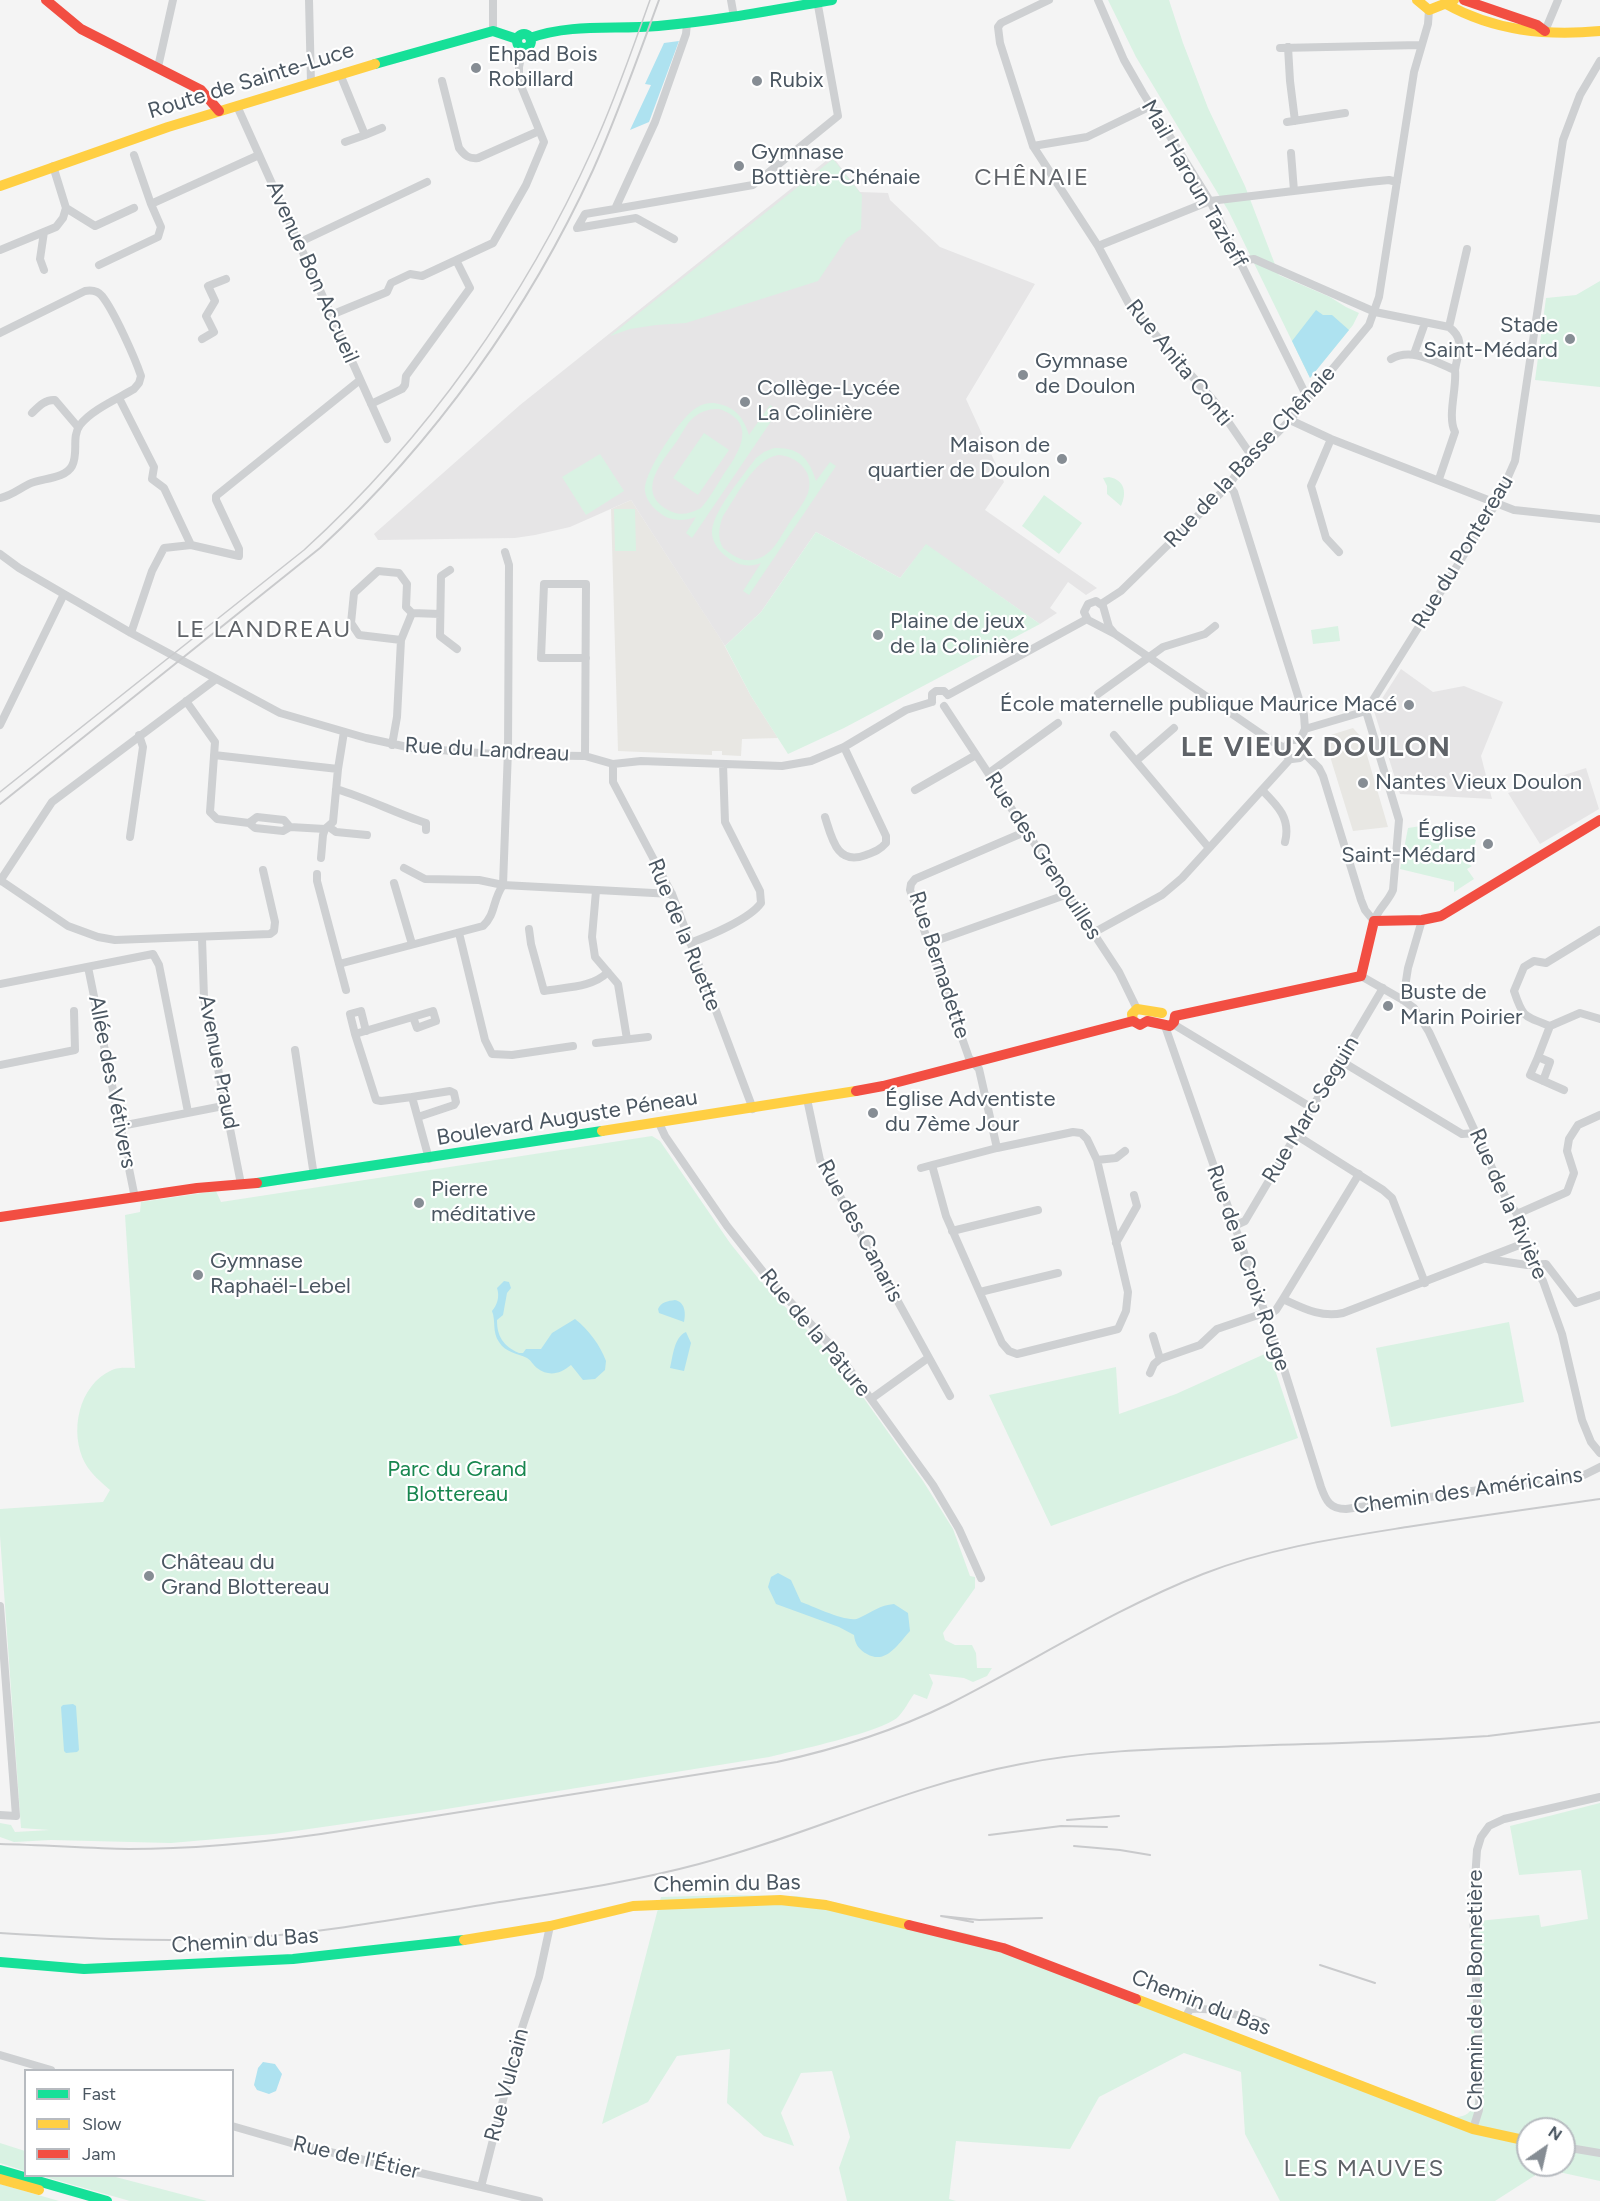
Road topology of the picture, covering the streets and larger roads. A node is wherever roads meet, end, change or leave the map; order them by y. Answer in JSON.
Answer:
{"nodes":[{"id":1,"x":46,"y":0,"type":"edge"},
{"id":2,"x":172,"y":0,"type":"edge"},
{"id":3,"x":309,"y":0,"type":"edge"},
{"id":4,"x":493,"y":0,"type":"edge"},
{"id":5,"x":731,"y":0,"type":"edge"},
{"id":6,"x":832,"y":0,"type":"edge"},
{"id":7,"x":1049,"y":0,"type":"edge"},
{"id":8,"x":1098,"y":0,"type":"edge"},
{"id":9,"x":1418,"y":0,"type":"edge"},
{"id":10,"x":1464,"y":0,"type":"edge"},
{"id":11,"x":1558,"y":0,"type":"edge"},
{"id":12,"x":817,"y":1,"type":"edge"},
{"id":13,"x":1449,"y":1,"type":"edge"},
{"id":14,"x":1429,"y":10,"type":"junction"},
{"id":15,"x":734,"y":17,"type":"junction"},
{"id":16,"x":687,"y":23,"type":"junction"},
{"id":17,"x":493,"y":31,"type":"junction"},
{"id":18,"x":1545,"y":31,"type":"junction"},
{"id":19,"x":1600,"y":31,"type":"edge"},
{"id":20,"x":520,"y":44,"type":"junction"},
{"id":21,"x":1420,"y":45,"type":"junction"},
{"id":22,"x":1600,"y":62,"type":"edge"},
{"id":23,"x":158,"y":67,"type":"junction"},
{"id":24,"x":340,"y":74,"type":"junction"},
{"id":25,"x":442,"y":81,"type":"dead end"},
{"id":26,"x":311,"y":83,"type":"junction"},
{"id":27,"x":237,"y":106,"type":"junction"},
{"id":28,"x":1151,"y":106,"type":"junction"},
{"id":29,"x":219,"y":111,"type":"junction"},
{"id":30,"x":1345,"y":113,"type":"dead end"},
{"id":31,"x":382,"y":128,"type":"dead end"},
{"id":32,"x":539,"y":131,"type":"junction"},
{"id":33,"x":364,"y":135,"type":"junction"},
{"id":34,"x":345,"y":142,"type":"dead end"},
{"id":35,"x":1034,"y":146,"type":"junction"},
{"id":36,"x":1291,"y":153,"type":"dead end"},
{"id":37,"x":134,"y":155,"type":"dead end"},
{"id":38,"x":259,"y":155,"type":"junction"},
{"id":39,"x":53,"y":166,"type":"junction"},
{"id":40,"x":427,"y":182,"type":"dead end"},
{"id":41,"x":1397,"y":182,"type":"junction"},
{"id":42,"x":0,"y":186,"type":"edge"},
{"id":43,"x":1294,"y":191,"type":"junction"},
{"id":44,"x":1210,"y":201,"type":"junction"},
{"id":45,"x":151,"y":204,"type":"junction"},
{"id":46,"x":66,"y":208,"type":"junction"},
{"id":47,"x":134,"y":208,"type":"dead end"},
{"id":48,"x":615,"y":209,"type":"junction"},
{"id":49,"x":45,"y":232,"type":"junction"},
{"id":50,"x":674,"y":239,"type":"dead end"},
{"id":51,"x":298,"y":243,"type":"junction"},
{"id":52,"x":1098,"y":246,"type":"junction"},
{"id":53,"x":1467,"y":249,"type":"dead end"},
{"id":54,"x":0,"y":250,"type":"edge"},
{"id":55,"x":456,"y":260,"type":"junction"},
{"id":56,"x":1239,"y":261,"type":"junction"},
{"id":57,"x":99,"y":265,"type":"dead end"},
{"id":58,"x":44,"y":270,"type":"dead end"},
{"id":59,"x":226,"y":279,"type":"dead end"},
{"id":60,"x":1375,"y":312,"type":"junction"},
{"id":61,"x":331,"y":315,"type":"junction"},
{"id":62,"x":1425,"y":323,"type":"junction"},
{"id":63,"x":1449,"y":327,"type":"junction"},
{"id":64,"x":0,"y":333,"type":"edge"},
{"id":65,"x":202,"y":339,"type":"dead end"},
{"id":66,"x":1414,"y":354,"type":"junction"},
{"id":67,"x":1391,"y":359,"type":"dead end"},
{"id":68,"x":1455,"y":370,"type":"junction"},
{"id":69,"x":360,"y":380,"type":"junction"},
{"id":70,"x":119,"y":398,"type":"junction"},
{"id":71,"x":1308,"y":399,"type":"junction"},
{"id":72,"x":371,"y":404,"type":"junction"},
{"id":73,"x":32,"y":413,"type":"dead end"},
{"id":74,"x":1290,"y":420,"type":"junction"},
{"id":75,"x":78,"y":427,"type":"junction"},
{"id":76,"x":387,"y":439,"type":"dead end"},
{"id":77,"x":1331,"y":439,"type":"junction"},
{"id":78,"x":1253,"y":458,"type":"junction"},
{"id":79,"x":1439,"y":479,"type":"junction"},
{"id":80,"x":1229,"y":485,"type":"junction"},
{"id":81,"x":0,"y":498,"type":"edge"},
{"id":82,"x":1497,"y":502,"type":"junction"},
{"id":83,"x":1600,"y":519,"type":"edge"},
{"id":84,"x":191,"y":545,"type":"junction"},
{"id":85,"x":505,"y":552,"type":"dead end"},
{"id":86,"x":1339,"y":552,"type":"dead end"},
{"id":87,"x":0,"y":554,"type":"edge"},
{"id":88,"x":450,"y":570,"type":"dead end"},
{"id":89,"x":64,"y":594,"type":"junction"},
{"id":90,"x":1101,"y":604,"type":"junction"},
{"id":91,"x":412,"y":613,"type":"junction"},
{"id":92,"x":440,"y":614,"type":"junction"},
{"id":93,"x":1104,"y":615,"type":"junction"},
{"id":94,"x":1089,"y":620,"type":"junction"},
{"id":95,"x":1215,"y":626,"type":"dead end"},
{"id":96,"x":131,"y":633,"type":"junction"},
{"id":97,"x":1115,"y":634,"type":"junction"},
{"id":98,"x":401,"y":640,"type":"junction"},
{"id":99,"x":457,"y":649,"type":"dead end"},
{"id":100,"x":1148,"y":657,"type":"junction"},
{"id":101,"x":586,"y":658,"type":"junction"},
{"id":102,"x":216,"y":678,"type":"junction"},
{"id":103,"x":1098,"y":694,"type":"dead end"},
{"id":104,"x":948,"y":695,"type":"junction"},
{"id":105,"x":186,"y":701,"type":"junction"},
{"id":106,"x":932,"y":702,"type":"junction"},
{"id":107,"x":944,"y":706,"type":"junction"},
{"id":108,"x":1366,"y":711,"type":"junction"},
{"id":109,"x":1058,"y":723,"type":"dead end"},
{"id":110,"x":0,"y":725,"type":"edge"},
{"id":111,"x":1174,"y":728,"type":"dead end"},
{"id":112,"x":1305,"y":729,"type":"junction"},
{"id":113,"x":344,"y":732,"type":"junction"},
{"id":114,"x":139,"y":735,"type":"junction"},
{"id":115,"x":1114,"y":735,"type":"dead end"},
{"id":116,"x":1300,"y":740,"type":"junction"},
{"id":117,"x":392,"y":745,"type":"junction"},
{"id":118,"x":844,"y":747,"type":"junction"},
{"id":119,"x":1285,"y":748,"type":"junction"},
{"id":120,"x":214,"y":754,"type":"junction"},
{"id":121,"x":1305,"y":754,"type":"junction"},
{"id":122,"x":508,"y":755,"type":"junction"},
{"id":123,"x":976,"y":755,"type":"junction"},
{"id":124,"x":585,"y":756,"type":"junction"},
{"id":125,"x":1290,"y":759,"type":"junction"},
{"id":126,"x":1136,"y":761,"type":"junction"},
{"id":127,"x":613,"y":764,"type":"junction"},
{"id":128,"x":723,"y":764,"type":"junction"},
{"id":129,"x":338,"y":768,"type":"junction"},
{"id":130,"x":988,"y":772,"type":"junction"},
{"id":131,"x":336,"y":789,"type":"junction"},
{"id":132,"x":915,"y":790,"type":"dead end"},
{"id":133,"x":1263,"y":791,"type":"junction"},
{"id":134,"x":825,"y":817,"type":"dead end"},
{"id":135,"x":1600,"y":820,"type":"edge"},
{"id":136,"x":327,"y":828,"type":"junction"},
{"id":137,"x":426,"y":831,"type":"dead end"},
{"id":138,"x":1027,"y":831,"type":"junction"},
{"id":139,"x":367,"y":835,"type":"dead end"},
{"id":140,"x":130,"y":837,"type":"dead end"},
{"id":141,"x":1286,"y":842,"type":"dead end"},
{"id":142,"x":1209,"y":848,"type":"junction"},
{"id":143,"x":321,"y":858,"type":"dead end"},
{"id":144,"x":404,"y":868,"type":"dead end"},
{"id":145,"x":263,"y":870,"type":"dead end"},
{"id":146,"x":317,"y":874,"type":"dead end"},
{"id":147,"x":0,"y":881,"type":"edge"},
{"id":148,"x":394,"y":884,"type":"dead end"},
{"id":149,"x":503,"y":885,"type":"junction"},
{"id":150,"x":596,"y":891,"type":"junction"},
{"id":151,"x":672,"y":894,"type":"junction"},
{"id":152,"x":1068,"y":894,"type":"junction"},
{"id":153,"x":1374,"y":921,"type":"junction"},
{"id":154,"x":1422,"y":921,"type":"junction"},
{"id":155,"x":529,"y":929,"type":"dead end"},
{"id":156,"x":1600,"y":930,"type":"edge"},
{"id":157,"x":459,"y":933,"type":"junction"},
{"id":158,"x":1093,"y":933,"type":"junction"},
{"id":159,"x":202,"y":938,"type":"junction"},
{"id":160,"x":690,"y":943,"type":"junction"},
{"id":161,"x":930,"y":943,"type":"junction"},
{"id":162,"x":412,"y":944,"type":"junction"},
{"id":163,"x":339,"y":964,"type":"junction"},
{"id":164,"x":88,"y":967,"type":"junction"},
{"id":165,"x":608,"y":972,"type":"junction"},
{"id":166,"x":1361,"y":976,"type":"junction"},
{"id":167,"x":0,"y":984,"type":"edge"},
{"id":168,"x":1383,"y":988,"type":"junction"},
{"id":169,"x":346,"y":990,"type":"dead end"},
{"id":170,"x":1403,"y":1000,"type":"junction"},
{"id":171,"x":74,"y":1011,"type":"dead end"},
{"id":172,"x":1143,"y":1014,"type":"junction"},
{"id":173,"x":413,"y":1017,"type":"dead end"},
{"id":174,"x":1600,"y":1019,"type":"edge"},
{"id":175,"x":1167,"y":1021,"type":"junction"},
{"id":176,"x":1550,"y":1026,"type":"junction"},
{"id":177,"x":366,"y":1031,"type":"junction"},
{"id":178,"x":355,"y":1034,"type":"junction"},
{"id":179,"x":648,"y":1037,"type":"dead end"},
{"id":180,"x":627,"y":1039,"type":"junction"},
{"id":181,"x":596,"y":1043,"type":"dead end"},
{"id":182,"x":573,"y":1046,"type":"dead end"},
{"id":183,"x":295,"y":1050,"type":"dead end"},
{"id":184,"x":1538,"y":1057,"type":"junction"},
{"id":185,"x":1341,"y":1061,"type":"junction"},
{"id":186,"x":975,"y":1062,"type":"junction"},
{"id":187,"x":0,"y":1065,"type":"edge"},
{"id":188,"x":1543,"y":1081,"type":"junction"},
{"id":189,"x":1564,"y":1090,"type":"dead end"},
{"id":190,"x":412,"y":1097,"type":"junction"},
{"id":191,"x":807,"y":1099,"type":"junction"},
{"id":192,"x":219,"y":1107,"type":"dead end"},
{"id":193,"x":753,"y":1108,"type":"junction"},
{"id":194,"x":1312,"y":1108,"type":"junction"},
{"id":195,"x":188,"y":1112,"type":"junction"},
{"id":196,"x":1600,"y":1115,"type":"edge"},
{"id":197,"x":418,"y":1117,"type":"junction"},
{"id":198,"x":659,"y":1123,"type":"junction"},
{"id":199,"x":121,"y":1126,"type":"junction"},
{"id":200,"x":1476,"y":1133,"type":"junction"},
{"id":201,"x":1296,"y":1135,"type":"junction"},
{"id":202,"x":997,"y":1148,"type":"junction"},
{"id":203,"x":1125,"y":1151,"type":"dead end"},
{"id":204,"x":429,"y":1159,"type":"junction"},
{"id":205,"x":1097,"y":1160,"type":"junction"},
{"id":206,"x":932,"y":1165,"type":"junction"},
{"id":207,"x":921,"y":1168,"type":"dead end"},
{"id":208,"x":1359,"y":1174,"type":"junction"},
{"id":209,"x":314,"y":1176,"type":"junction"},
{"id":210,"x":241,"y":1184,"type":"junction"},
{"id":211,"x":1134,"y":1195,"type":"dead end"},
{"id":212,"x":135,"y":1198,"type":"junction"},
{"id":213,"x":1038,"y":1210,"type":"dead end"},
{"id":214,"x":1517,"y":1214,"type":"junction"},
{"id":215,"x":0,"y":1217,"type":"edge"},
{"id":216,"x":1234,"y":1226,"type":"junction"},
{"id":217,"x":952,"y":1231,"type":"junction"},
{"id":218,"x":1116,"y":1243,"type":"junction"},
{"id":219,"x":1522,"y":1244,"type":"junction"},
{"id":220,"x":1485,"y":1259,"type":"junction"},
{"id":221,"x":1533,"y":1263,"type":"junction"},
{"id":222,"x":1058,"y":1273,"type":"dead end"},
{"id":223,"x":1425,"y":1283,"type":"junction"},
{"id":224,"x":980,"y":1292,"type":"junction"},
{"id":225,"x":1600,"y":1295,"type":"edge"},
{"id":226,"x":1283,"y":1299,"type":"junction"},
{"id":227,"x":1264,"y":1315,"type":"junction"},
{"id":228,"x":1153,"y":1336,"type":"dead end"},
{"id":229,"x":928,"y":1358,"type":"junction"},
{"id":230,"x":1160,"y":1359,"type":"junction"},
{"id":231,"x":1149,"y":1373,"type":"dead end"},
{"id":232,"x":950,"y":1396,"type":"dead end"},
{"id":233,"x":871,"y":1399,"type":"junction"},
{"id":234,"x":1600,"y":1453,"type":"edge"},
{"id":235,"x":1600,"y":1467,"type":"edge"},
{"id":236,"x":1334,"y":1508,"type":"joint"},
{"id":237,"x":981,"y":1578,"type":"dead end"},
{"id":238,"x":0,"y":1606,"type":"edge"},
{"id":239,"x":1600,"y":1797,"type":"edge"},
{"id":240,"x":0,"y":1815,"type":"edge"},
{"id":241,"x":550,"y":1926,"type":"junction"},
{"id":242,"x":0,"y":1962,"type":"edge"},
{"id":243,"x":1185,"y":2018,"type":"junction"},
{"id":244,"x":1263,"y":2022,"type":"dead end"},
{"id":245,"x":0,"y":2055,"type":"edge"},
{"id":246,"x":48,"y":2069,"type":"edge"},
{"id":247,"x":234,"y":2127,"type":"edge"},
{"id":248,"x":1473,"y":2129,"type":"junction"},
{"id":249,"x":1516,"y":2138,"type":"edge"},
{"id":250,"x":1576,"y":2149,"type":"edge"},
{"id":251,"x":1600,"y":2153,"type":"edge"},
{"id":252,"x":0,"y":2170,"type":"edge"},
{"id":253,"x":24,"y":2177,"type":"edge"},
{"id":254,"x":24,"y":2177,"type":"edge"},
{"id":255,"x":0,"y":2179,"type":"edge"},
{"id":256,"x":481,"y":2187,"type":"junction"},
{"id":257,"x":77,"y":2201,"type":"edge"},
{"id":258,"x":107,"y":2201,"type":"edge"},
{"id":259,"x":540,"y":2201,"type":"edge"}],
"edges":[{"from":1,"to":23,"type":"street"},
{"from":2,"to":23,"type":"street"},
{"from":3,"to":26,"type":"street"},
{"from":4,"to":17,"type":"street"},
{"from":5,"to":15,"type":"street"},
{"from":6,"to":12,"type":"street"},
{"from":7,"to":35,"type":"street","name":"Rue Anita Conti"},
{"from":8,"to":28,"type":"street","name":"Mail Haroun Tazieff"},
{"from":9,"to":14,"type":"street"},
{"from":10,"to":18,"type":"street"},
{"from":11,"to":18,"type":"street"},
{"from":12,"to":15,"type":"street"},
{"from":12,"to":48,"type":"street"},
{"from":13,"to":14,"type":"street"},
{"from":13,"to":18,"type":"street"},
{"from":14,"to":21,"type":"street","name":"Rue de la Basse Chênaie"},
{"from":15,"to":16,"type":"street"},
{"from":16,"to":20,"type":"street"},
{"from":16,"to":48,"type":"street"},
{"from":17,"to":20,"type":"street"},
{"from":17,"to":24,"type":"street","name":"Route de Sainte-Luce"},
{"from":18,"to":19,"type":"street"},
{"from":20,"to":32,"type":"street"},
{"from":21,"to":30,"type":"street"},
{"from":21,"to":41,"type":"street","name":"Rue de la Basse Chênaie"},
{"from":22,"to":82,"type":"street","name":"Rue du Pontereau"},
{"from":23,"to":29,"type":"street"},
{"from":24,"to":26,"type":"street","name":"Route de Sainte-Luce"},
{"from":24,"to":33,"type":"street"},
{"from":25,"to":32,"type":"street"},
{"from":26,"to":27,"type":"street","name":"Route de Sainte-Luce"},
{"from":27,"to":29,"type":"street","name":"Route de Sainte-Luce"},
{"from":27,"to":38,"type":"street","name":"Avenue Bon Accueil"},
{"from":28,"to":35,"type":"street"},
{"from":28,"to":44,"type":"street","name":"Mail Haroun Tazieff"},
{"from":29,"to":39,"type":"street","name":"Route de Sainte-Luce"},
{"from":31,"to":33,"type":"street"},
{"from":32,"to":55,"type":"street"},
{"from":33,"to":34,"type":"street"},
{"from":35,"to":52,"type":"street","name":"Rue Anita Conti"},
{"from":36,"to":43,"type":"street"},
{"from":37,"to":45,"type":"street"},
{"from":38,"to":45,"type":"street"},
{"from":38,"to":51,"type":"street","name":"Avenue Bon Accueil"},
{"from":39,"to":42,"type":"street","name":"Route de Sainte-Luce"},
{"from":39,"to":46,"type":"street"},
{"from":40,"to":51,"type":"street"},
{"from":41,"to":43,"type":"street"},
{"from":41,"to":60,"type":"street","name":"Rue de la Basse Chênaie"},
{"from":43,"to":44,"type":"street"},
{"from":44,"to":52,"type":"street"},
{"from":44,"to":56,"type":"street","name":"Mail Haroun Tazieff"},
{"from":45,"to":57,"type":"street"},
{"from":46,"to":47,"type":"street"},
{"from":46,"to":49,"type":"street"},
{"from":48,"to":50,"type":"street"},
{"from":49,"to":54,"type":"street"},
{"from":49,"to":58,"type":"street"},
{"from":51,"to":61,"type":"street","name":"Avenue Bon Accueil"},
{"from":52,"to":78,"type":"street","name":"Rue Anita Conti"},
{"from":53,"to":63,"type":"street"},
{"from":55,"to":61,"type":"street"},
{"from":55,"to":72,"type":"street"},
{"from":56,"to":60,"type":"street"},
{"from":56,"to":71,"type":"street","name":"Mail Haroun Tazieff"},
{"from":59,"to":65,"type":"street"},
{"from":60,"to":62,"type":"street"},
{"from":60,"to":71,"type":"street","name":"Rue de la Basse Chênaie"},
{"from":61,"to":69,"type":"street","name":"Avenue Bon Accueil"},
{"from":62,"to":63,"type":"street"},
{"from":62,"to":66,"type":"street"},
{"from":63,"to":68,"type":"street"},
{"from":64,"to":70,"type":"street"},
{"from":66,"to":67,"type":"street"},
{"from":66,"to":68,"type":"street"},
{"from":68,"to":79,"type":"street"},
{"from":69,"to":72,"type":"street","name":"Avenue Bon Accueil"},
{"from":69,"to":84,"type":"street"},
{"from":70,"to":75,"type":"street"},
{"from":70,"to":84,"type":"street"},
{"from":71,"to":74,"type":"street","name":"Rue de la Basse Chênaie"},
{"from":72,"to":76,"type":"street","name":"Avenue Bon Accueil"},
{"from":73,"to":75,"type":"street"},
{"from":74,"to":77,"type":"street"},
{"from":74,"to":78,"type":"street","name":"Rue de la Basse Chênaie"},
{"from":75,"to":81,"type":"street"},
{"from":77,"to":79,"type":"street"},
{"from":77,"to":86,"type":"street"},
{"from":78,"to":80,"type":"street","name":"Rue de la Basse Chênaie"},
{"from":79,"to":82,"type":"street"},
{"from":80,"to":90,"type":"street","name":"Rue de la Basse Chênaie"},
{"from":80,"to":112,"type":"street"},
{"from":82,"to":83,"type":"street"},
{"from":82,"to":108,"type":"street","name":"Rue du Pontereau"},
{"from":84,"to":96,"type":"street"},
{"from":85,"to":122,"type":"street"},
{"from":87,"to":89,"type":"street","name":"Rue du Landreau"},
{"from":88,"to":92,"type":"street"},
{"from":89,"to":96,"type":"street","name":"Rue du Landreau"},
{"from":89,"to":110,"type":"street"},
{"from":90,"to":93,"type":"street"},
{"from":90,"to":94,"type":"street"},
{"from":91,"to":92,"type":"street"},
{"from":91,"to":98,"type":"street"},
{"from":91,"to":98,"type":"street"},
{"from":92,"to":99,"type":"street"},
{"from":93,"to":94,"type":"street"},
{"from":93,"to":97,"type":"street"},
{"from":94,"to":97,"type":"street"},
{"from":94,"to":104,"type":"street"},
{"from":95,"to":100,"type":"street"},
{"from":96,"to":102,"type":"street","name":"Rue du Landreau"},
{"from":97,"to":100,"type":"street"},
{"from":98,"to":117,"type":"street"},
{"from":100,"to":103,"type":"street"},
{"from":100,"to":119,"type":"street"},
{"from":101,"to":101,"type":"street"},
{"from":101,"to":124,"type":"street"},
{"from":102,"to":105,"type":"street"},
{"from":102,"to":113,"type":"street","name":"Rue du Landreau"},
{"from":104,"to":106,"type":"street"},
{"from":104,"to":107,"type":"street"},
{"from":105,"to":114,"type":"street"},
{"from":105,"to":120,"type":"street"},
{"from":106,"to":107,"type":"street"},
{"from":106,"to":118,"type":"street","name":"Rue du Landreau"},
{"from":107,"to":123,"type":"street","name":"Rue des Grenouilles"},
{"from":108,"to":112,"type":"street"},
{"from":108,"to":153,"type":"street"},
{"from":109,"to":130,"type":"street"},
{"from":111,"to":126,"type":"street"},
{"from":112,"to":116,"type":"street"},
{"from":113,"to":117,"type":"street","name":"Rue du Landreau"},
{"from":113,"to":129,"type":"street"},
{"from":114,"to":140,"type":"street"},
{"from":114,"to":147,"type":"street"},
{"from":115,"to":126,"type":"street"},
{"from":116,"to":119,"type":"street"},
{"from":116,"to":121,"type":"street"},
{"from":117,"to":122,"type":"street","name":"Rue du Landreau"},
{"from":118,"to":128,"type":"street","name":"Rue du Landreau"},
{"from":118,"to":134,"type":"street"},
{"from":119,"to":125,"type":"street"},
{"from":120,"to":129,"type":"street"},
{"from":120,"to":136,"type":"street"},
{"from":121,"to":125,"type":"street"},
{"from":121,"to":153,"type":"street"},
{"from":122,"to":124,"type":"street","name":"Rue du Landreau"},
{"from":122,"to":149,"type":"street"},
{"from":123,"to":130,"type":"street","name":"Rue des Grenouilles"},
{"from":123,"to":132,"type":"street"},
{"from":124,"to":127,"type":"street","name":"Rue du Landreau"},
{"from":125,"to":133,"type":"street"},
{"from":126,"to":142,"type":"street"},
{"from":127,"to":128,"type":"street","name":"Rue du Landreau"},
{"from":127,"to":151,"type":"street","name":"Rue de la Ruette"},
{"from":128,"to":160,"type":"street"},
{"from":129,"to":131,"type":"street"},
{"from":130,"to":138,"type":"street","name":"Rue des Grenouilles"},
{"from":131,"to":136,"type":"street"},
{"from":131,"to":137,"type":"street"},
{"from":133,"to":141,"type":"street"},
{"from":133,"to":142,"type":"street"},
{"from":135,"to":154,"type":"street"},
{"from":136,"to":139,"type":"street"},
{"from":136,"to":143,"type":"street"},
{"from":138,"to":152,"type":"street","name":"Rue des Grenouilles"},
{"from":138,"to":161,"type":"street","name":"Rue Bernadette"},
{"from":142,"to":158,"type":"street"},
{"from":144,"to":149,"type":"street"},
{"from":145,"to":159,"type":"street"},
{"from":146,"to":163,"type":"street"},
{"from":147,"to":159,"type":"street"},
{"from":148,"to":162,"type":"street"},
{"from":149,"to":150,"type":"street"},
{"from":149,"to":157,"type":"street"},
{"from":150,"to":151,"type":"street"},
{"from":150,"to":165,"type":"street"},
{"from":151,"to":160,"type":"street","name":"Rue de la Ruette"},
{"from":152,"to":158,"type":"street","name":"Rue des Grenouilles"},
{"from":152,"to":161,"type":"street"},
{"from":153,"to":154,"type":"street"},
{"from":153,"to":166,"type":"street"},
{"from":154,"to":170,"type":"street"},
{"from":155,"to":165,"type":"street"},
{"from":156,"to":176,"type":"street"},
{"from":157,"to":162,"type":"street"},
{"from":157,"to":182,"type":"street"},
{"from":158,"to":172,"type":"street","name":"Rue des Grenouilles"},
{"from":159,"to":210,"type":"street","name":"Avenue Praud"},
{"from":160,"to":193,"type":"street","name":"Rue de la Ruette"},
{"from":161,"to":186,"type":"street","name":"Rue Bernadette"},
{"from":162,"to":163,"type":"street"},
{"from":163,"to":169,"type":"street"},
{"from":164,"to":167,"type":"street"},
{"from":164,"to":195,"type":"street"},
{"from":164,"to":199,"type":"street","name":"Allée des Vétivers"},
{"from":165,"to":180,"type":"street"},
{"from":166,"to":168,"type":"street","name":"Rue de la Rivière"},
{"from":166,"to":175,"type":"street"},
{"from":168,"to":170,"type":"street","name":"Rue de la Rivière"},
{"from":168,"to":185,"type":"street","name":"Rue Marc Seguin"},
{"from":170,"to":200,"type":"street","name":"Rue de la Rivière"},
{"from":171,"to":187,"type":"street"},
{"from":172,"to":175,"type":"street"},
{"from":172,"to":186,"type":"street","name":"Boulevard Auguste Péneau"},
{"from":173,"to":177,"type":"street"},
{"from":174,"to":176,"type":"street"},
{"from":175,"to":194,"type":"street"},
{"from":175,"to":216,"type":"street","name":"Rue de la Croix Rouge"},
{"from":176,"to":184,"type":"street"},
{"from":177,"to":178,"type":"street"},
{"from":177,"to":178,"type":"street"},
{"from":178,"to":190,"type":"street"},
{"from":179,"to":180,"type":"street"},
{"from":180,"to":181,"type":"street"},
{"from":183,"to":209,"type":"street"},
{"from":184,"to":188,"type":"street"},
{"from":184,"to":188,"type":"street"},
{"from":185,"to":194,"type":"street","name":"Rue Marc Seguin"},
{"from":185,"to":200,"type":"street"},
{"from":186,"to":191,"type":"street","name":"Boulevard Auguste Péneau"},
{"from":186,"to":202,"type":"street","name":"Rue Bernadette"},
{"from":188,"to":189,"type":"street"},
{"from":190,"to":197,"type":"street"},
{"from":190,"to":197,"type":"street"},
{"from":191,"to":193,"type":"street","name":"Boulevard Auguste Péneau"},
{"from":191,"to":229,"type":"street","name":"Rue des Canaris"},
{"from":192,"to":195,"type":"street"},
{"from":193,"to":198,"type":"street","name":"Boulevard Auguste Péneau"},
{"from":194,"to":201,"type":"street","name":"Rue Marc Seguin"},
{"from":195,"to":199,"type":"street"},
{"from":196,"to":214,"type":"street"},
{"from":197,"to":204,"type":"street"},
{"from":198,"to":204,"type":"street","name":"Boulevard Auguste Péneau"},
{"from":198,"to":233,"type":"street","name":"Rue de la Pâture"},
{"from":199,"to":212,"type":"street","name":"Allée des Vétivers"},
{"from":200,"to":214,"type":"street","name":"Rue de la Rivière"},
{"from":201,"to":208,"type":"street"},
{"from":201,"to":216,"type":"street","name":"Rue Marc Seguin"},
{"from":202,"to":205,"type":"street"},
{"from":202,"to":206,"type":"street"},
{"from":203,"to":205,"type":"street"},
{"from":204,"to":209,"type":"street","name":"Boulevard Auguste Péneau"},
{"from":205,"to":218,"type":"street"},
{"from":206,"to":207,"type":"street"},
{"from":206,"to":217,"type":"street"},
{"from":208,"to":223,"type":"street"},
{"from":208,"to":226,"type":"street"},
{"from":209,"to":210,"type":"street","name":"Boulevard Auguste Péneau"},
{"from":210,"to":212,"type":"street","name":"Boulevard Auguste Péneau"},
{"from":211,"to":218,"type":"street"},
{"from":212,"to":215,"type":"street","name":"Boulevard Auguste Péneau"},
{"from":213,"to":217,"type":"street"},
{"from":214,"to":219,"type":"street","name":"Rue de la Rivière"},
{"from":216,"to":227,"type":"street","name":"Rue de la Croix Rouge"},
{"from":217,"to":224,"type":"street"},
{"from":218,"to":224,"type":"street"},
{"from":219,"to":220,"type":"street"},
{"from":219,"to":221,"type":"street","name":"Rue de la Rivière"},
{"from":220,"to":221,"type":"street"},
{"from":220,"to":223,"type":"street"},
{"from":221,"to":225,"type":"street"},
{"from":221,"to":234,"type":"street","name":"Rue de la Rivière"},
{"from":222,"to":224,"type":"street"},
{"from":223,"to":226,"type":"street"},
{"from":226,"to":227,"type":"street"},
{"from":227,"to":230,"type":"street"},
{"from":227,"to":236,"type":"street","name":"Rue de la Croix Rouge"},
{"from":228,"to":230,"type":"street"},
{"from":229,"to":232,"type":"street","name":"Rue des Canaris"},
{"from":229,"to":233,"type":"street"},
{"from":230,"to":231,"type":"street"},
{"from":233,"to":237,"type":"street","name":"Rue de la Pâture"},
{"from":235,"to":236,"type":"street","name":"Chemin des Américains"},
{"from":238,"to":240,"type":"street"},
{"from":239,"to":248,"type":"street","name":"Chemin de la Bonnetière"},
{"from":241,"to":242,"type":"street","name":"Chemin du Bas"},
{"from":241,"to":243,"type":"street","name":"Chemin du Bas"},
{"from":241,"to":256,"type":"street","name":"Rue Vulcain"},
{"from":243,"to":244,"type":"street"},
{"from":243,"to":248,"type":"street","name":"Chemin du Bas"},
{"from":245,"to":246,"type":"street"},
{"from":247,"to":256,"type":"street","name":"Rue de l'Étier"},
{"from":248,"to":249,"type":"street","name":"Chemin du Bas"},
{"from":250,"to":251,"type":"street"},
{"from":252,"to":254,"type":"street"},
{"from":253,"to":258,"type":"street"},
{"from":255,"to":257,"type":"street"},
{"from":256,"to":259,"type":"street"}]}
